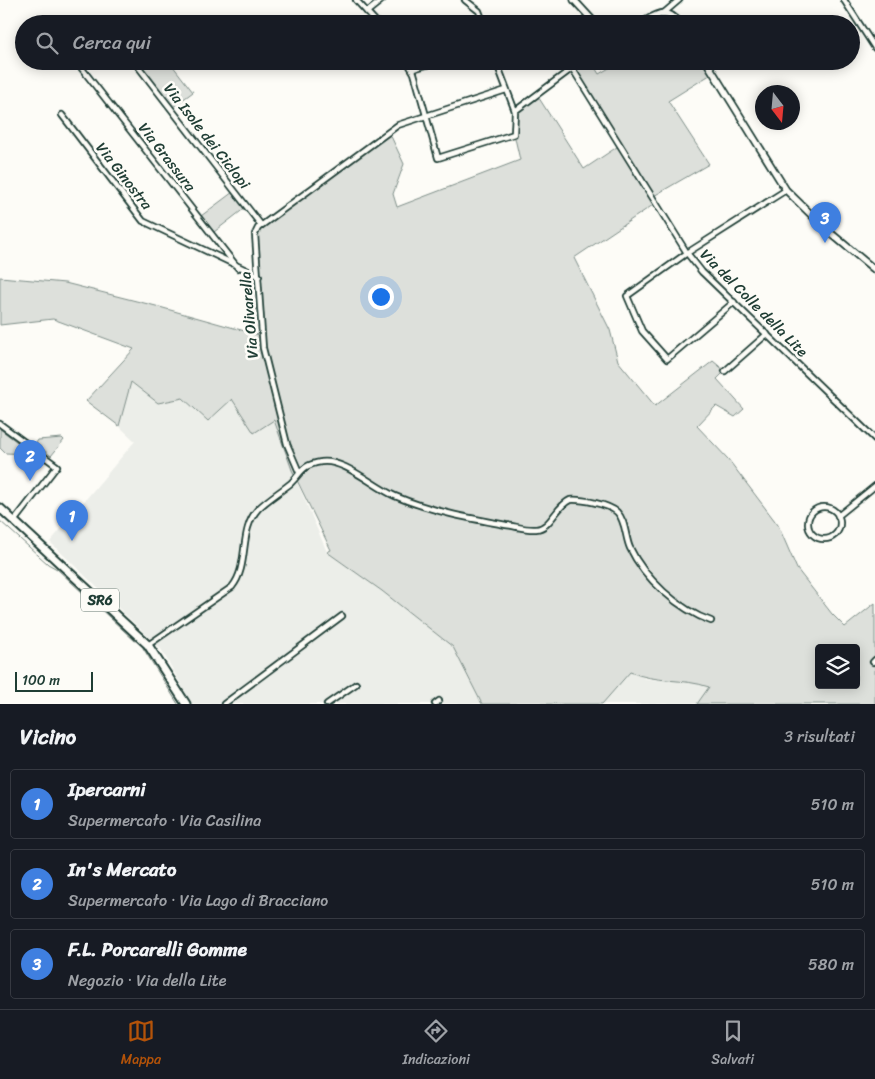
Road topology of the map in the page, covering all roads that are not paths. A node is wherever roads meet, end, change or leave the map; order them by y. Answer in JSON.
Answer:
{"nodes":[{"id":1,"x":356,"y":0,"type":"edge"},
{"id":2,"x":382,"y":0,"type":"edge"},
{"id":3,"x":465,"y":0,"type":"edge"},
{"id":4,"x":574,"y":0,"type":"edge"},
{"id":5,"x":679,"y":0,"type":"edge"},
{"id":6,"x":844,"y":0,"type":"edge"},
{"id":7,"x":367,"y":12,"type":"junction"},
{"id":8,"x":665,"y":12,"type":"junction"},
{"id":9,"x":370,"y":15,"type":"edge"},
{"id":10,"x":481,"y":15,"type":"edge"},
{"id":11,"x":588,"y":15,"type":"edge"},
{"id":12,"x":659,"y":15,"type":"edge"},
{"id":13,"x":672,"y":15,"type":"edge"},
{"id":14,"x":854,"y":15,"type":"edge"},
{"id":15,"x":860,"y":25,"type":"edge"},
{"id":16,"x":875,"y":48,"type":"edge"},
{"id":17,"x":83,"y":70,"type":"edge"},
{"id":18,"x":141,"y":70,"type":"edge"},
{"id":19,"x":413,"y":70,"type":"edge"},
{"id":20,"x":499,"y":70,"type":"edge"},
{"id":21,"x":569,"y":70,"type":"edge"},
{"id":22,"x":573,"y":70,"type":"edge"},
{"id":23,"x":712,"y":70,"type":"edge"},
{"id":24,"x":506,"y":90,"type":"junction"},
{"id":25,"x":515,"y":111,"type":"junction"},
{"id":26,"x":62,"y":115,"type":"dead end"},
{"id":27,"x":425,"y":116,"type":"junction"},
{"id":28,"x":786,"y":190,"type":"junction"},
{"id":29,"x":261,"y":225,"type":"junction"},
{"id":30,"x":687,"y":253,"type":"junction"},
{"id":31,"x":238,"y":268,"type":"junction"},
{"id":32,"x":875,"y":270,"type":"edge"},
{"id":33,"x":259,"y":276,"type":"junction"},
{"id":34,"x":734,"y":302,"type":"junction"},
{"id":35,"x":766,"y":334,"type":"junction"},
{"id":36,"x":725,"y":371,"type":"dead end"},
{"id":37,"x":0,"y":424,"type":"edge"},
{"id":38,"x":875,"y":438,"type":"edge"},
{"id":39,"x":298,"y":472,"type":"junction"},
{"id":40,"x":875,"y":486,"type":"edge"},
{"id":41,"x":0,"y":508,"type":"edge"},
{"id":42,"x":838,"y":516,"type":"junction"},
{"id":43,"x":15,"y":520,"type":"junction"},
{"id":44,"x":342,"y":616,"type":"dead end"},
{"id":45,"x":711,"y":621,"type":"dead end"},
{"id":46,"x":148,"y":645,"type":"junction"},
{"id":47,"x":356,"y":684,"type":"dead end"},
{"id":48,"x":186,"y":704,"type":"edge"},
{"id":49,"x":224,"y":704,"type":"edge"},
{"id":50,"x":328,"y":704,"type":"edge"}],
"edges":[{"from":1,"to":7,"type":"street"},
{"from":2,"to":7,"type":"street"},
{"from":3,"to":10,"type":"street"},
{"from":4,"to":11,"type":"street"},
{"from":5,"to":8,"type":"street"},
{"from":6,"to":14,"type":"street"},
{"from":7,"to":9,"type":"street"},
{"from":8,"to":12,"type":"street"},
{"from":8,"to":13,"type":"street"},
{"from":15,"to":16,"type":"street"},
{"from":17,"to":31,"type":"street","name":"Via Grassura"},
{"from":18,"to":29,"type":"street","name":"Via Isole dei Ciclopi"},
{"from":19,"to":27,"type":"street"},
{"from":20,"to":24,"type":"street"},
{"from":21,"to":25,"type":"street"},
{"from":22,"to":30,"type":"street","name":"Via del Colle della Lite"},
{"from":23,"to":28,"type":"street"},
{"from":24,"to":25,"type":"street"},
{"from":24,"to":27,"type":"street"},
{"from":25,"to":27,"type":"street"},
{"from":26,"to":31,"type":"street","name":"Via Ginostra"},
{"from":27,"to":29,"type":"street"},
{"from":28,"to":30,"type":"street"},
{"from":28,"to":32,"type":"street"},
{"from":29,"to":33,"type":"street","name":"Via Olivarella"},
{"from":30,"to":34,"type":"street","name":"Via del Colle della Lite"},
{"from":30,"to":34,"type":"street"},
{"from":31,"to":33,"type":"street","name":"Via Ginostra"},
{"from":33,"to":39,"type":"street","name":"Via Olivarella"},
{"from":34,"to":35,"type":"street","name":"Via del Colle della Lite"},
{"from":35,"to":36,"type":"street"},
{"from":35,"to":38,"type":"street","name":"Via del Colle della Lite"},
{"from":37,"to":43,"type":"street"},
{"from":39,"to":45,"type":"street"},
{"from":39,"to":46,"type":"street"},
{"from":40,"to":42,"type":"street"},
{"from":41,"to":43,"type":"main road","number":"SR6"},
{"from":42,"to":42,"type":"street"},
{"from":43,"to":46,"type":"main road","number":"SR6"},
{"from":44,"to":49,"type":"street"},
{"from":46,"to":48,"type":"main road","number":"SR6"},
{"from":47,"to":50,"type":"street"}]}
